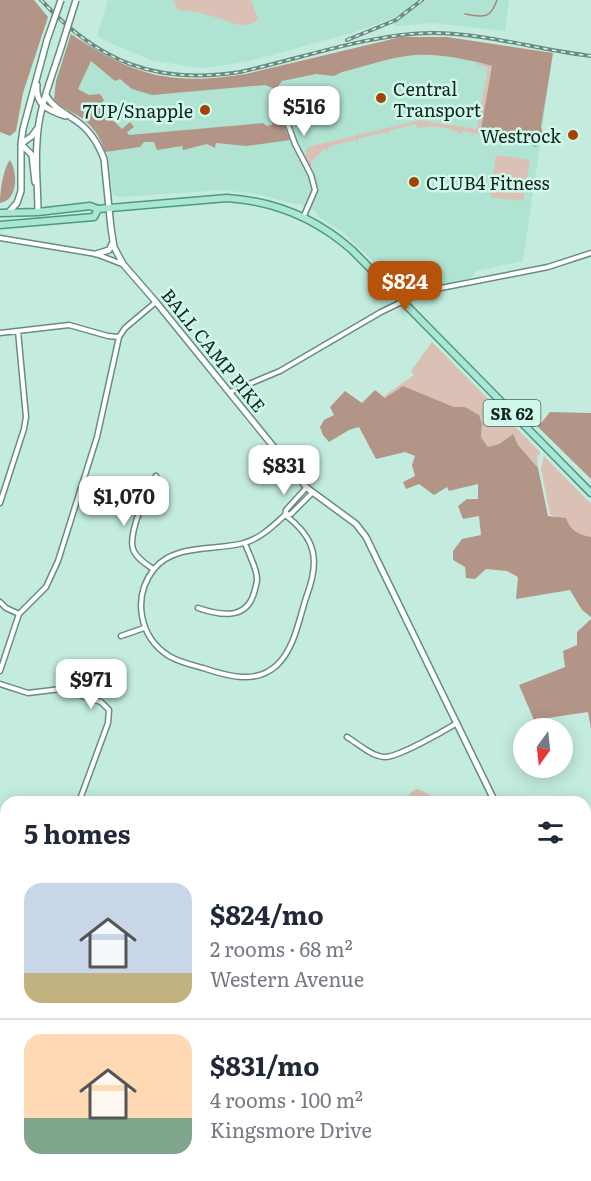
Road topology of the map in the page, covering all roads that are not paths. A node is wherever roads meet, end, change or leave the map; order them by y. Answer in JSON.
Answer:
{"nodes":[{"id":1,"x":61,"y":0,"type":"edge"},
{"id":2,"x":76,"y":0,"type":"edge"},
{"id":3,"x":42,"y":57,"type":"junction"},
{"id":4,"x":46,"y":95,"type":"junction"},
{"id":5,"x":43,"y":106,"type":"junction"},
{"id":6,"x":282,"y":108,"type":"dead end"},
{"id":7,"x":72,"y":118,"type":"junction"},
{"id":8,"x":39,"y":127,"type":"junction"},
{"id":9,"x":21,"y":144,"type":"junction"},
{"id":10,"x":38,"y":192,"type":"junction"},
{"id":11,"x":109,"y":208,"type":"junction"},
{"id":12,"x":98,"y":209,"type":"junction"},
{"id":13,"x":38,"y":212,"type":"junction"},
{"id":14,"x":0,"y":213,"type":"edge"},
{"id":15,"x":8,"y":213,"type":"junction"},
{"id":16,"x":303,"y":218,"type":"junction"},
{"id":17,"x":0,"y":225,"type":"edge"},
{"id":18,"x":14,"y":225,"type":"junction"},
{"id":19,"x":0,"y":238,"type":"edge"},
{"id":20,"x":113,"y":241,"type":"junction"},
{"id":21,"x":591,"y":253,"type":"edge"},
{"id":22,"x":96,"y":254,"type":"junction"},
{"id":23,"x":123,"y":264,"type":"junction"},
{"id":24,"x":403,"y":301,"type":"junction"},
{"id":25,"x":156,"y":302,"type":"junction"},
{"id":26,"x":18,"y":331,"type":"junction"},
{"id":27,"x":0,"y":333,"type":"edge"},
{"id":28,"x":119,"y":337,"type":"junction"},
{"id":29,"x":229,"y":393,"type":"junction"},
{"id":30,"x":156,"y":476,"type":"dead end"},
{"id":31,"x":306,"y":488,"type":"junction"},
{"id":32,"x":312,"y":493,"type":"junction"},
{"id":33,"x":591,"y":493,"type":"edge"},
{"id":34,"x":0,"y":503,"type":"edge"},
{"id":35,"x":285,"y":515,"type":"junction"},
{"id":36,"x":245,"y":543,"type":"junction"},
{"id":37,"x":154,"y":570,"type":"junction"},
{"id":38,"x":0,"y":602,"type":"edge"},
{"id":39,"x":198,"y":608,"type":"dead end"},
{"id":40,"x":19,"y":614,"type":"junction"},
{"id":41,"x":144,"y":627,"type":"junction"},
{"id":42,"x":121,"y":636,"type":"dead end"},
{"id":43,"x":0,"y":671,"type":"edge"},
{"id":44,"x":0,"y":684,"type":"edge"},
{"id":45,"x":457,"y":723,"type":"junction"},
{"id":46,"x":347,"y":737,"type":"dead end"},
{"id":47,"x":81,"y":796,"type":"edge"},
{"id":48,"x":492,"y":796,"type":"edge"}],
"edges":[{"from":1,"to":3,"type":"street","bridge":true},
{"from":2,"to":4,"type":"street","bridge":true},
{"from":3,"to":5,"type":"street"},
{"from":3,"to":9,"type":"street"},
{"from":4,"to":5,"type":"street"},
{"from":4,"to":7,"type":"street"},
{"from":5,"to":7,"type":"street"},
{"from":5,"to":8,"type":"street"},
{"from":6,"to":16,"type":"street"},
{"from":7,"to":11,"type":"street"},
{"from":8,"to":9,"type":"street"},
{"from":8,"to":10,"type":"street"},
{"from":9,"to":10,"type":"street"},
{"from":9,"to":15,"type":"street"},
{"from":10,"to":13,"type":"street"},
{"from":11,"to":12,"type":"main road","number":"SR 62"},
{"from":11,"to":16,"type":"main road","number":"SR 62"},
{"from":11,"to":20,"type":"street"},
{"from":12,"to":13,"type":"main road","number":"SR 62"},
{"from":12,"to":18,"type":"main road"},
{"from":13,"to":15,"type":"main road","number":"SR 62"},
{"from":13,"to":18,"type":"main road"},
{"from":14,"to":15,"type":"main road","number":"SR 62"},
{"from":16,"to":24,"type":"main road","number":"SR 62"},
{"from":17,"to":18,"type":"main road"},
{"from":19,"to":22,"type":"street","name":"BALL CAMP PIKE"},
{"from":20,"to":22,"type":"street"},
{"from":20,"to":23,"type":"street"},
{"from":21,"to":24,"type":"street"},
{"from":22,"to":23,"type":"street","name":"BALL CAMP PIKE"},
{"from":23,"to":25,"type":"street","name":"BALL CAMP PIKE"},
{"from":24,"to":29,"type":"street"},
{"from":24,"to":33,"type":"main road","number":"SR 62"},
{"from":25,"to":28,"type":"street"},
{"from":25,"to":29,"type":"street","name":"BALL CAMP PIKE"},
{"from":26,"to":27,"type":"street"},
{"from":26,"to":28,"type":"street"},
{"from":26,"to":34,"type":"street"},
{"from":28,"to":40,"type":"street"},
{"from":29,"to":31,"type":"street","name":"BALL CAMP PIKE"},
{"from":30,"to":37,"type":"street"},
{"from":31,"to":32,"type":"street","name":"BALL CAMP PIKE"},
{"from":31,"to":35,"type":"street"},
{"from":32,"to":35,"type":"street"},
{"from":32,"to":45,"type":"street","name":"BALL CAMP PIKE"},
{"from":35,"to":36,"type":"street"},
{"from":35,"to":41,"type":"street"},
{"from":36,"to":37,"type":"street"},
{"from":36,"to":39,"type":"street"},
{"from":37,"to":41,"type":"street"},
{"from":38,"to":40,"type":"street"},
{"from":40,"to":43,"type":"street"},
{"from":41,"to":42,"type":"street"},
{"from":44,"to":47,"type":"street"},
{"from":45,"to":46,"type":"street"},
{"from":45,"to":48,"type":"street","name":"BALL CAMP PIKE"}]}
